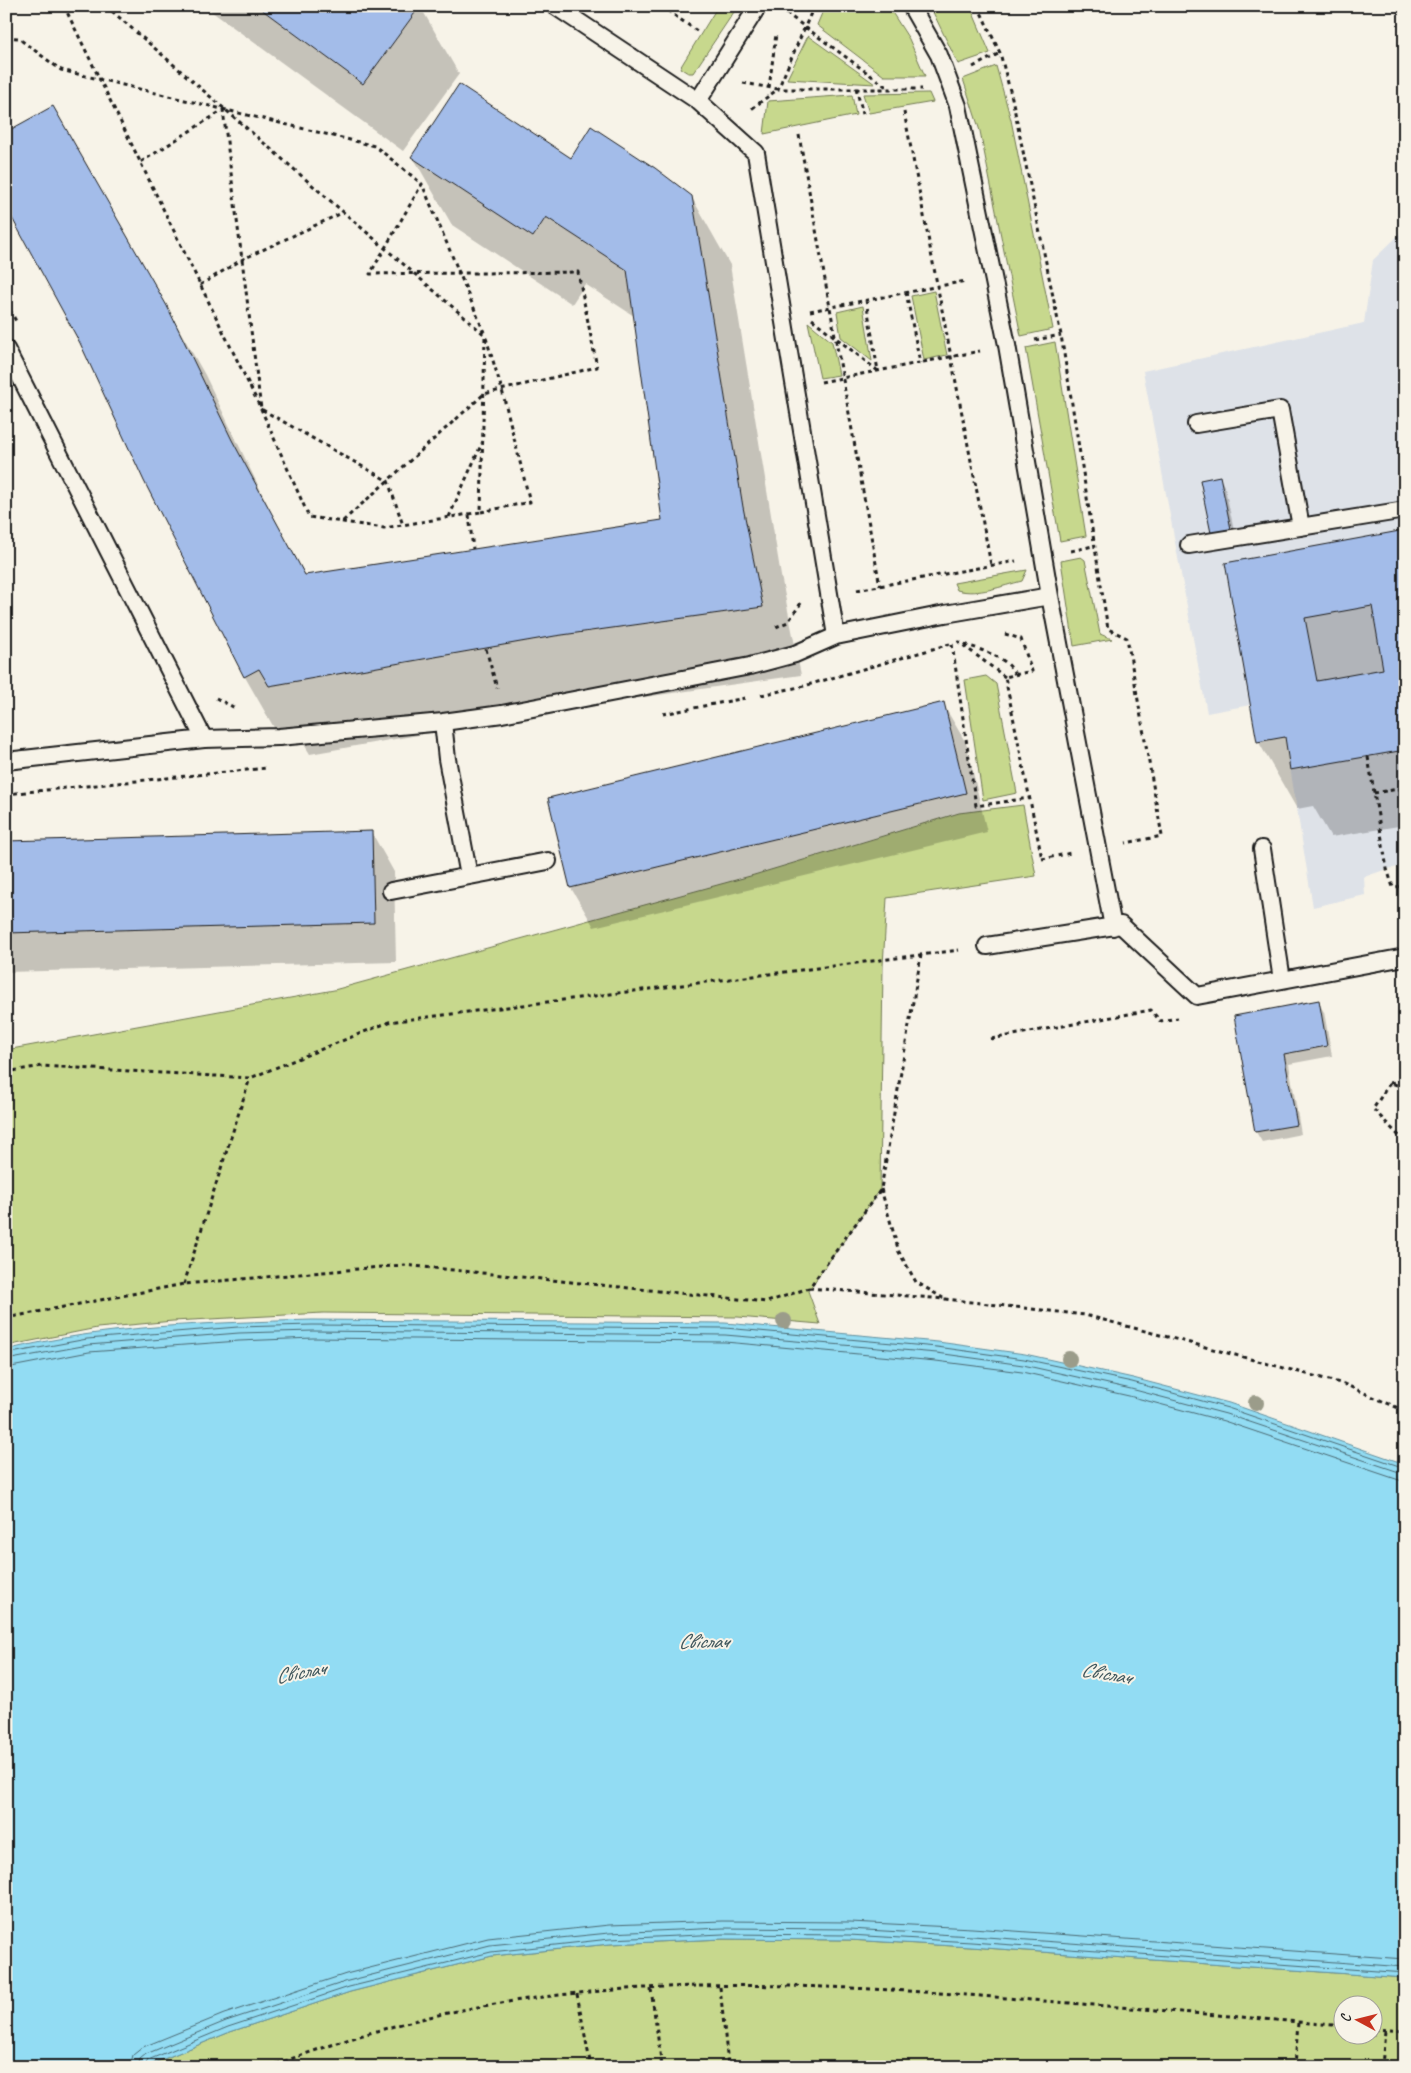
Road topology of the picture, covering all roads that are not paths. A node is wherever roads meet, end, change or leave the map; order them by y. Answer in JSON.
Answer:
{"nodes":[{"id":1,"x":556,"y":6,"type":"edge"},
{"id":2,"x":758,"y":6,"type":"edge"},
{"id":3,"x":911,"y":6,"type":"edge"},
{"id":4,"x":698,"y":100,"type":"junction"},
{"id":5,"x":6,"y":349,"type":"edge"},
{"id":6,"x":1196,"y":424,"type":"dead end"},
{"id":7,"x":1405,"y":510,"type":"edge"},
{"id":8,"x":1301,"y":527,"type":"junction"},
{"id":9,"x":1189,"y":545,"type":"dead end"},
{"id":10,"x":1050,"y":596,"type":"junction"},
{"id":11,"x":836,"y":636,"type":"junction"},
{"id":12,"x":443,"y":722,"type":"junction"},
{"id":13,"x":204,"y":739,"type":"junction"},
{"id":14,"x":6,"y":761,"type":"edge"},
{"id":15,"x":1262,"y":850,"type":"dead end"},
{"id":16,"x":548,"y":861,"type":"dead end"},
{"id":17,"x":470,"y":876,"type":"junction"},
{"id":18,"x":391,"y":891,"type":"dead end"},
{"id":19,"x":1113,"y":926,"type":"junction"},
{"id":20,"x":987,"y":946,"type":"road end"},
{"id":21,"x":1405,"y":957,"type":"edge"},
{"id":22,"x":1282,"y":980,"type":"junction"}],
"edges":[{"from":1,"to":4,"type":"lane"},
{"from":2,"to":4,"type":"lane"},
{"from":3,"to":10,"type":"lane"},
{"from":4,"to":11,"type":"lane"},
{"from":5,"to":13,"type":"lane"},
{"from":6,"to":8,"type":"lane"},
{"from":7,"to":8,"type":"lane"},
{"from":8,"to":9,"type":"lane"},
{"from":10,"to":11,"type":"lane"},
{"from":10,"to":19,"type":"lane"},
{"from":11,"to":12,"type":"lane"},
{"from":12,"to":13,"type":"lane"},
{"from":12,"to":17,"type":"lane"},
{"from":13,"to":14,"type":"lane"},
{"from":15,"to":22,"type":"lane"},
{"from":16,"to":17,"type":"lane"},
{"from":17,"to":18,"type":"lane"},
{"from":19,"to":20,"type":"lane"},
{"from":19,"to":22,"type":"lane"},
{"from":21,"to":22,"type":"lane"}]}
